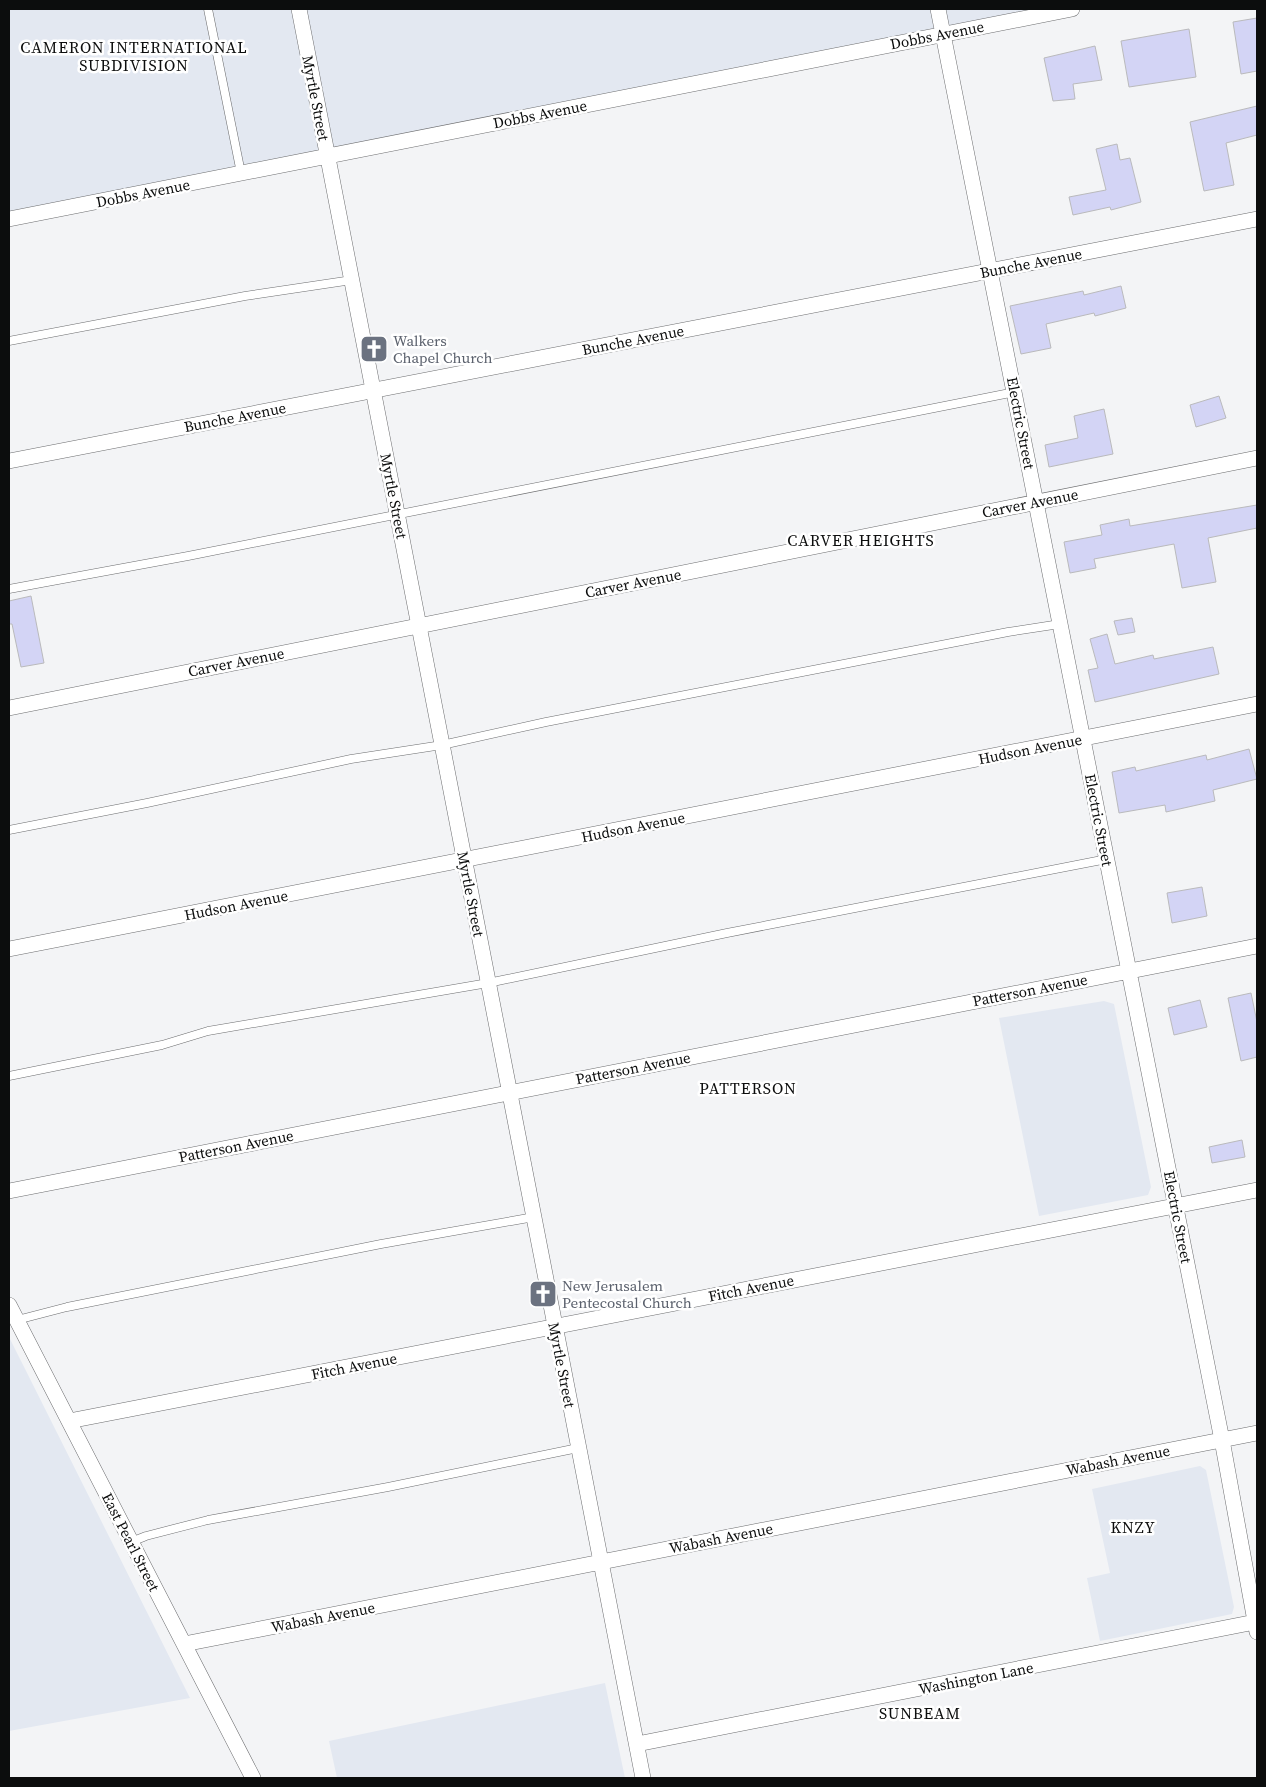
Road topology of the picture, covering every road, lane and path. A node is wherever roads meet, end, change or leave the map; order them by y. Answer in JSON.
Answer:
{"nodes":[{"id":1,"x":208,"y":9,"type":"edge"},
{"id":2,"x":299,"y":9,"type":"edge"},
{"id":3,"x":938,"y":9,"type":"edge"},
{"id":4,"x":1072,"y":9,"type":"edge"},
{"id":5,"x":944,"y":34,"type":"junction"},
{"id":6,"x":328,"y":156,"type":"junction"},
{"id":7,"x":241,"y":173,"type":"junction"},
{"id":8,"x":9,"y":219,"type":"edge"},
{"id":9,"x":1257,"y":219,"type":"edge"},
{"id":10,"x":990,"y":271,"type":"junction"},
{"id":11,"x":352,"y":280,"type":"junction"},
{"id":12,"x":9,"y":341,"type":"edge"},
{"id":13,"x":373,"y":390,"type":"junction"},
{"id":14,"x":1015,"y":392,"type":"junction"},
{"id":15,"x":1257,"y":458,"type":"edge"},
{"id":16,"x":9,"y":461,"type":"edge"},
{"id":17,"x":1036,"y":502,"type":"junction"},
{"id":18,"x":397,"y":514,"type":"junction"},
{"id":19,"x":9,"y":589,"type":"edge"},
{"id":20,"x":1060,"y":624,"type":"junction"},
{"id":21,"x":419,"y":626,"type":"junction"},
{"id":22,"x":1257,"y":704,"type":"edge"},
{"id":23,"x":9,"y":708,"type":"edge"},
{"id":24,"x":1083,"y":738,"type":"junction"},
{"id":25,"x":442,"y":745,"type":"junction"},
{"id":26,"x":9,"y":830,"type":"edge"},
{"id":27,"x":1107,"y":859,"type":"junction"},
{"id":28,"x":464,"y":860,"type":"junction"},
{"id":29,"x":1257,"y":946,"type":"edge"},
{"id":30,"x":9,"y":949,"type":"edge"},
{"id":31,"x":1129,"y":971,"type":"junction"},
{"id":32,"x":488,"y":982,"type":"junction"},
{"id":33,"x":9,"y":1076,"type":"edge"},
{"id":34,"x":509,"y":1093,"type":"junction"},
{"id":35,"x":1257,"y":1190,"type":"edge"},
{"id":36,"x":9,"y":1191,"type":"edge"},
{"id":37,"x":1176,"y":1206,"type":"junction"},
{"id":38,"x":534,"y":1217,"type":"junction"},
{"id":39,"x":9,"y":1305,"type":"edge"},
{"id":40,"x":16,"y":1320,"type":"junction"},
{"id":41,"x":555,"y":1326,"type":"junction"},
{"id":42,"x":69,"y":1421,"type":"junction"},
{"id":43,"x":1257,"y":1432,"type":"edge"},
{"id":44,"x":1222,"y":1440,"type":"junction"},
{"id":45,"x":578,"y":1448,"type":"junction"},
{"id":46,"x":131,"y":1542,"type":"junction"},
{"id":47,"x":600,"y":1562,"type":"junction"},
{"id":48,"x":1256,"y":1627,"type":"edge"},
{"id":49,"x":184,"y":1644,"type":"junction"},
{"id":50,"x":637,"y":1744,"type":"junction"},
{"id":51,"x":253,"y":1778,"type":"edge"},
{"id":52,"x":644,"y":1778,"type":"edge"}],
"edges":[{"from":1,"to":7,"type":"lane"},
{"from":2,"to":6,"type":"street","name":"Myrtle Street"},
{"from":3,"to":5,"type":"street","name":"Electric Street"},
{"from":4,"to":5,"type":"street","name":"Dobbs Avenue"},
{"from":5,"to":6,"type":"street","name":"Dobbs Avenue"},
{"from":5,"to":10,"type":"street","name":"Electric Street"},
{"from":6,"to":7,"type":"street","name":"Dobbs Avenue"},
{"from":6,"to":11,"type":"street","name":"Myrtle Street"},
{"from":7,"to":8,"type":"street","name":"Dobbs Avenue"},
{"from":9,"to":10,"type":"street","name":"Bunche Avenue"},
{"from":10,"to":13,"type":"street","name":"Bunche Avenue"},
{"from":10,"to":14,"type":"street","name":"Electric Street"},
{"from":11,"to":12,"type":"lane"},
{"from":11,"to":13,"type":"street","name":"Myrtle Street"},
{"from":13,"to":16,"type":"street","name":"Bunche Avenue"},
{"from":13,"to":18,"type":"street","name":"Myrtle Street"},
{"from":14,"to":17,"type":"street","name":"Electric Street"},
{"from":14,"to":18,"type":"lane"},
{"from":15,"to":17,"type":"street","name":"Carver Avenue"},
{"from":17,"to":20,"type":"street","name":"Electric Street"},
{"from":17,"to":21,"type":"street","name":"Carver Avenue"},
{"from":18,"to":19,"type":"lane"},
{"from":18,"to":21,"type":"street","name":"Myrtle Street"},
{"from":20,"to":24,"type":"street","name":"Electric Street"},
{"from":20,"to":25,"type":"lane"},
{"from":21,"to":23,"type":"street","name":"Carver Avenue"},
{"from":21,"to":25,"type":"street","name":"Myrtle Street"},
{"from":22,"to":24,"type":"street","name":"Hudson Avenue"},
{"from":24,"to":27,"type":"street","name":"Electric Street"},
{"from":24,"to":28,"type":"street","name":"Hudson Avenue"},
{"from":25,"to":26,"type":"lane"},
{"from":25,"to":28,"type":"street","name":"Myrtle Street"},
{"from":27,"to":31,"type":"street","name":"Electric Street"},
{"from":27,"to":32,"type":"lane"},
{"from":28,"to":30,"type":"street","name":"Hudson Avenue"},
{"from":28,"to":32,"type":"street","name":"Myrtle Street"},
{"from":29,"to":31,"type":"street","name":"Patterson Avenue"},
{"from":31,"to":34,"type":"street","name":"Patterson Avenue"},
{"from":31,"to":37,"type":"street","name":"Electric Street"},
{"from":32,"to":33,"type":"lane"},
{"from":32,"to":34,"type":"street","name":"Myrtle Street"},
{"from":34,"to":36,"type":"street","name":"Patterson Avenue"},
{"from":34,"to":38,"type":"street","name":"Myrtle Street"},
{"from":35,"to":37,"type":"street","name":"Fitch Avenue"},
{"from":37,"to":41,"type":"street","name":"Fitch Avenue"},
{"from":37,"to":44,"type":"street","name":"Electric Street"},
{"from":38,"to":40,"type":"lane"},
{"from":38,"to":41,"type":"street","name":"Myrtle Street"},
{"from":39,"to":40,"type":"street","name":"East Pearl Street"},
{"from":40,"to":42,"type":"street","name":"East Pearl Street"},
{"from":41,"to":42,"type":"street","name":"Fitch Avenue"},
{"from":41,"to":45,"type":"street","name":"Myrtle Street"},
{"from":42,"to":46,"type":"street","name":"East Pearl Street"},
{"from":43,"to":44,"type":"street","name":"Wabash Avenue"},
{"from":44,"to":47,"type":"street","name":"Wabash Avenue"},
{"from":44,"to":48,"type":"street","name":"Electric Street"},
{"from":45,"to":46,"type":"lane"},
{"from":45,"to":47,"type":"street","name":"Myrtle Street"},
{"from":46,"to":49,"type":"street","name":"East Pearl Street"},
{"from":47,"to":49,"type":"street","name":"Wabash Avenue"},
{"from":47,"to":50,"type":"street","name":"Myrtle Street"},
{"from":48,"to":50,"type":"street","name":"Washington Lane"},
{"from":49,"to":51,"type":"street","name":"East Pearl Street"},
{"from":50,"to":52,"type":"street","name":"Myrtle Street"}]}
